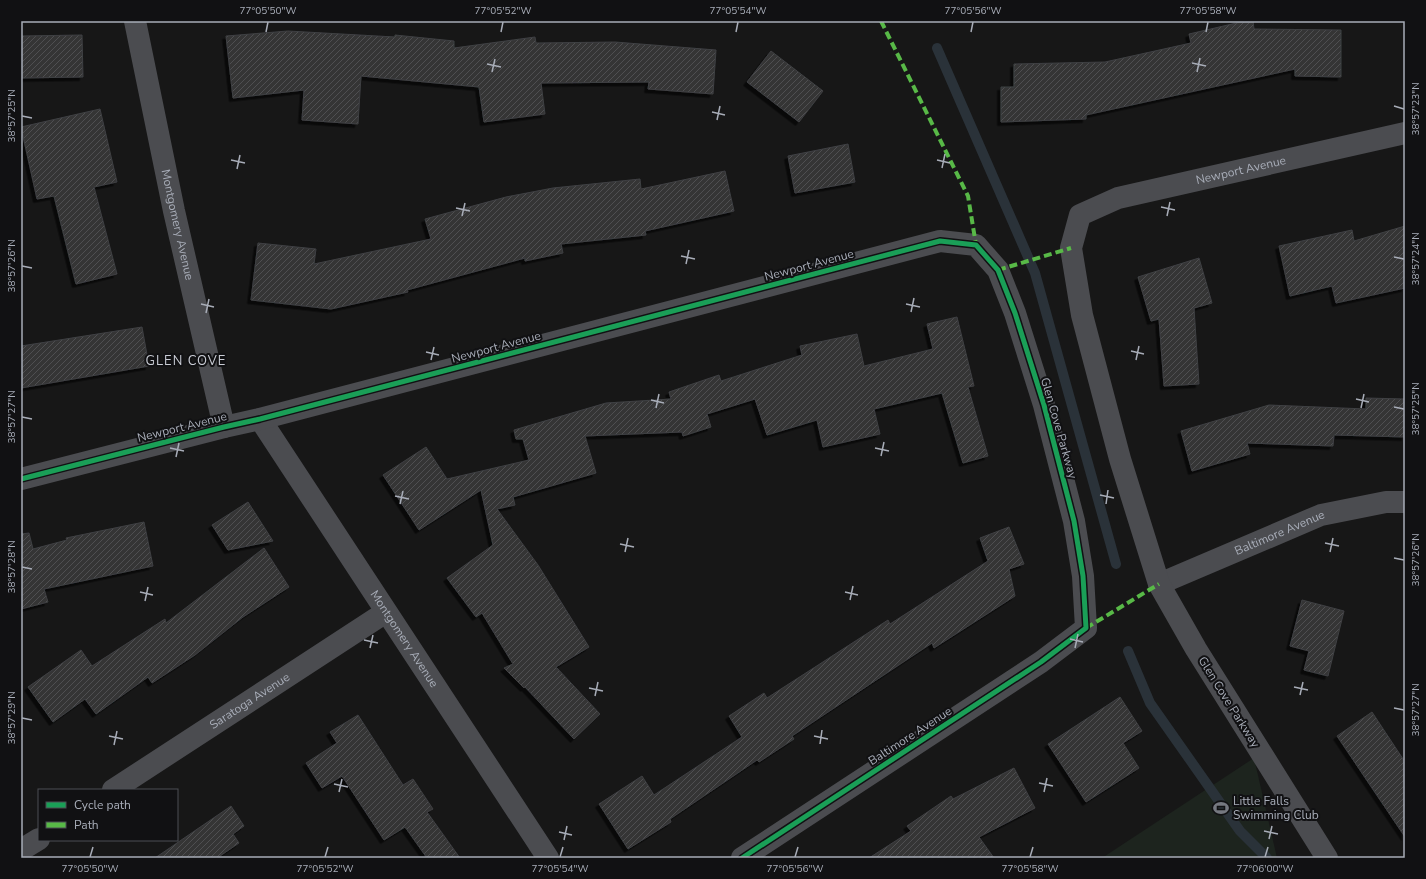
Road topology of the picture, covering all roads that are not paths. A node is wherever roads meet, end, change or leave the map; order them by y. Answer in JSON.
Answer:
{"nodes":[{"id":1,"x":135,"y":21,"type":"edge"},
{"id":2,"x":1405,"y":133,"type":"edge"},
{"id":3,"x":1080,"y":215,"type":"joint"},
{"id":4,"x":976,"y":245,"type":"joint"},
{"id":5,"x":260,"y":419,"type":"junction"},
{"id":6,"x":224,"y":427,"type":"junction"},
{"id":7,"x":21,"y":479,"type":"edge"},
{"id":8,"x":1405,"y":502,"type":"edge"},
{"id":9,"x":1159,"y":584,"type":"junction"},
{"id":10,"x":386,"y":612,"type":"junction"},
{"id":11,"x":1086,"y":628,"type":"joint"},
{"id":12,"x":116,"y":789,"type":"edge"},
{"id":13,"x":38,"y":840,"type":"edge"},
{"id":14,"x":21,"y":850,"type":"edge"},
{"id":15,"x":548,"y":858,"type":"edge"},
{"id":16,"x":742,"y":858,"type":"edge"},
{"id":17,"x":1327,"y":858,"type":"edge"}],
"edges":[{"from":1,"to":6,"type":"street","name":"Montgomery Avenue"},
{"from":2,"to":3,"type":"street","name":"Newport Avenue"},
{"from":3,"to":9,"type":"street","name":"Glen Cove Parkway"},
{"from":4,"to":5,"type":"street","name":"Newport Avenue"},
{"from":4,"to":11,"type":"street","name":"Glen Cove Parkway"},
{"from":5,"to":6,"type":"street","name":"Newport Avenue"},
{"from":5,"to":10,"type":"street","name":"Montgomery Avenue"},
{"from":6,"to":7,"type":"street","name":"Newport Avenue"},
{"from":8,"to":9,"type":"street","name":"Baltimore Avenue"},
{"from":9,"to":17,"type":"street","name":"Glen Cove Parkway"},
{"from":10,"to":12,"type":"street","name":"Saratoga Avenue"},
{"from":10,"to":15,"type":"street","name":"Montgomery Avenue"},
{"from":11,"to":16,"type":"street","name":"Baltimore Avenue"},
{"from":13,"to":14,"type":"street"}]}
